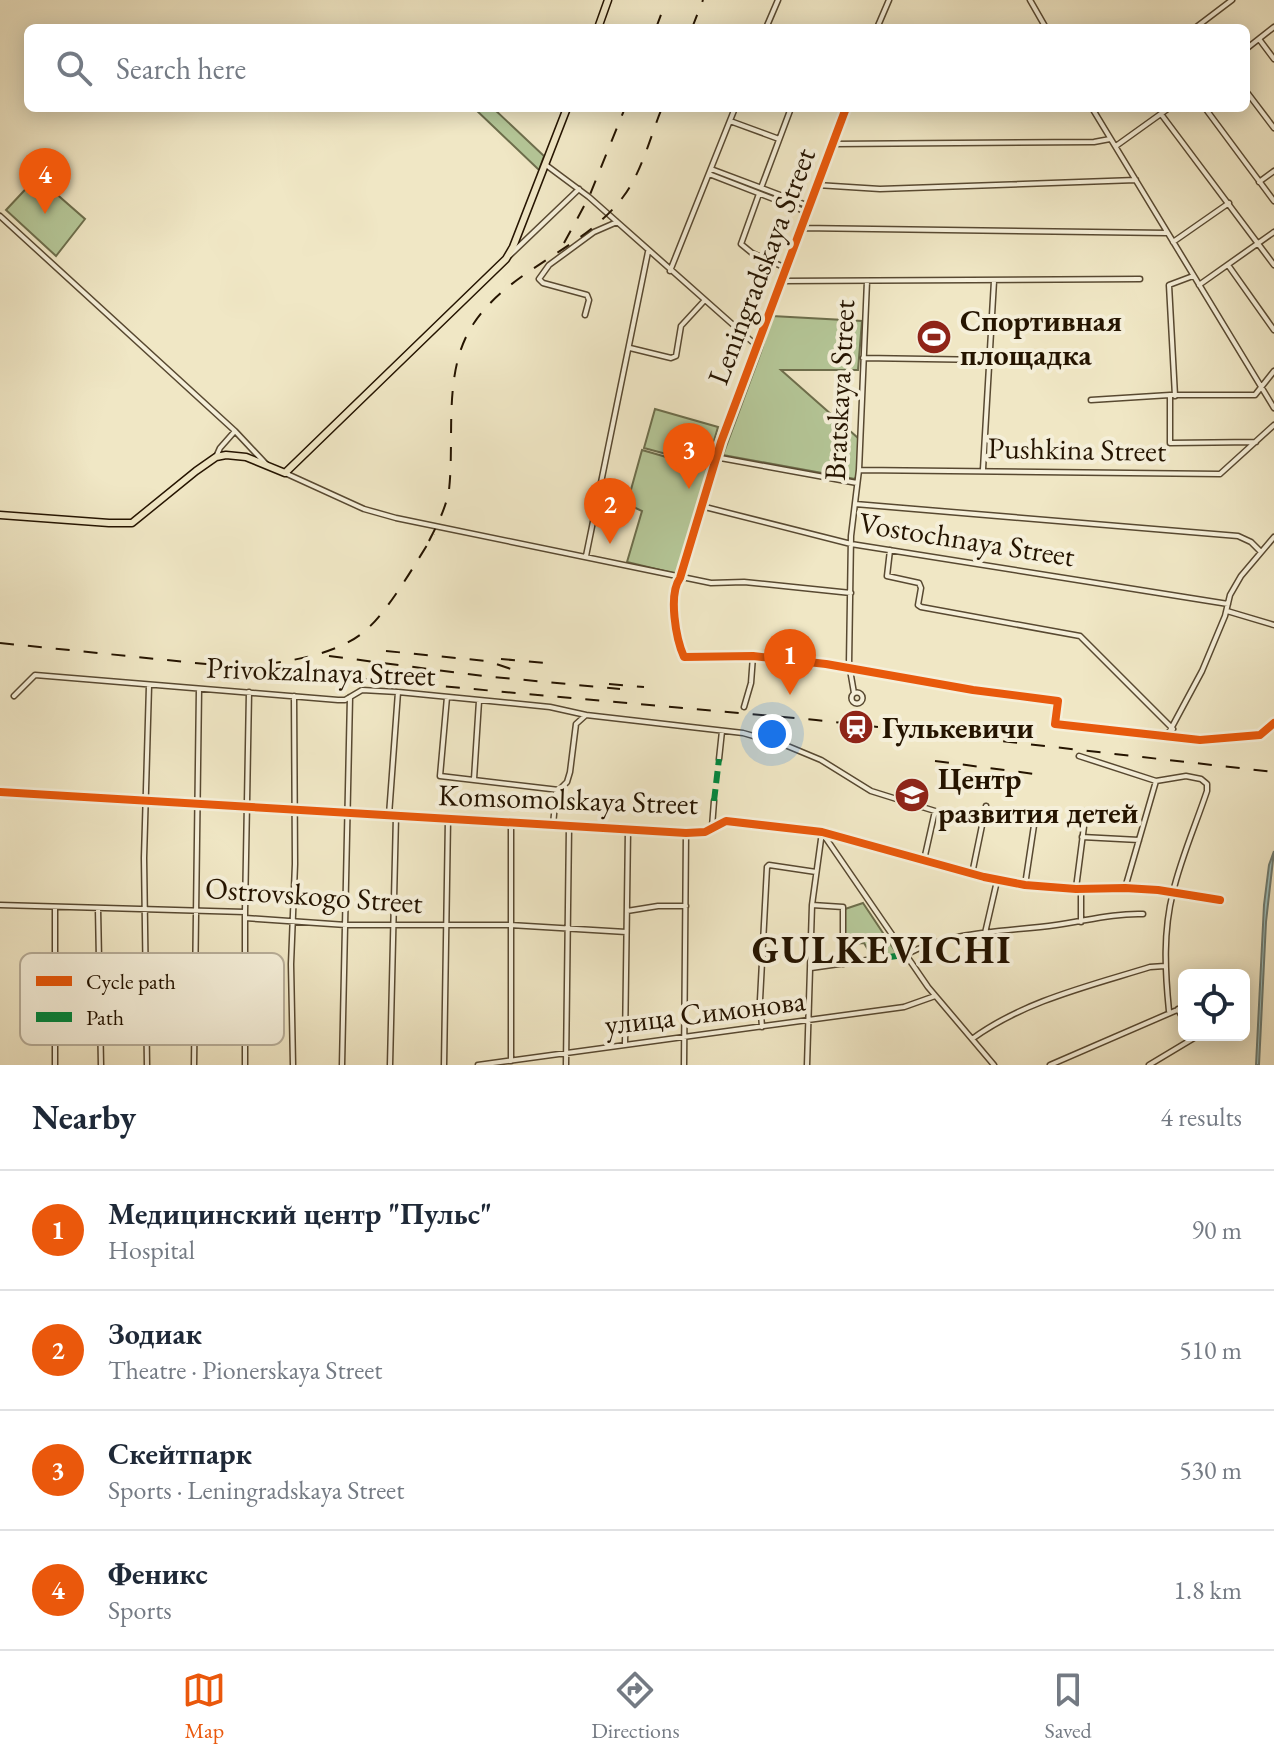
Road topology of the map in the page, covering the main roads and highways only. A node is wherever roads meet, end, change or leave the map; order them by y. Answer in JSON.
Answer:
{"nodes":[{"id":1,"x":608,"y":0,"type":"edge"},
{"id":2,"x":599,"y":24,"type":"edge"},
{"id":3,"x":566,"y":112,"type":"edge"},
{"id":4,"x":0,"y":515,"type":"edge"}],
"edges":[{"from":1,"to":2,"type":"main road"},
{"from":3,"to":4,"type":"main road"}]}
